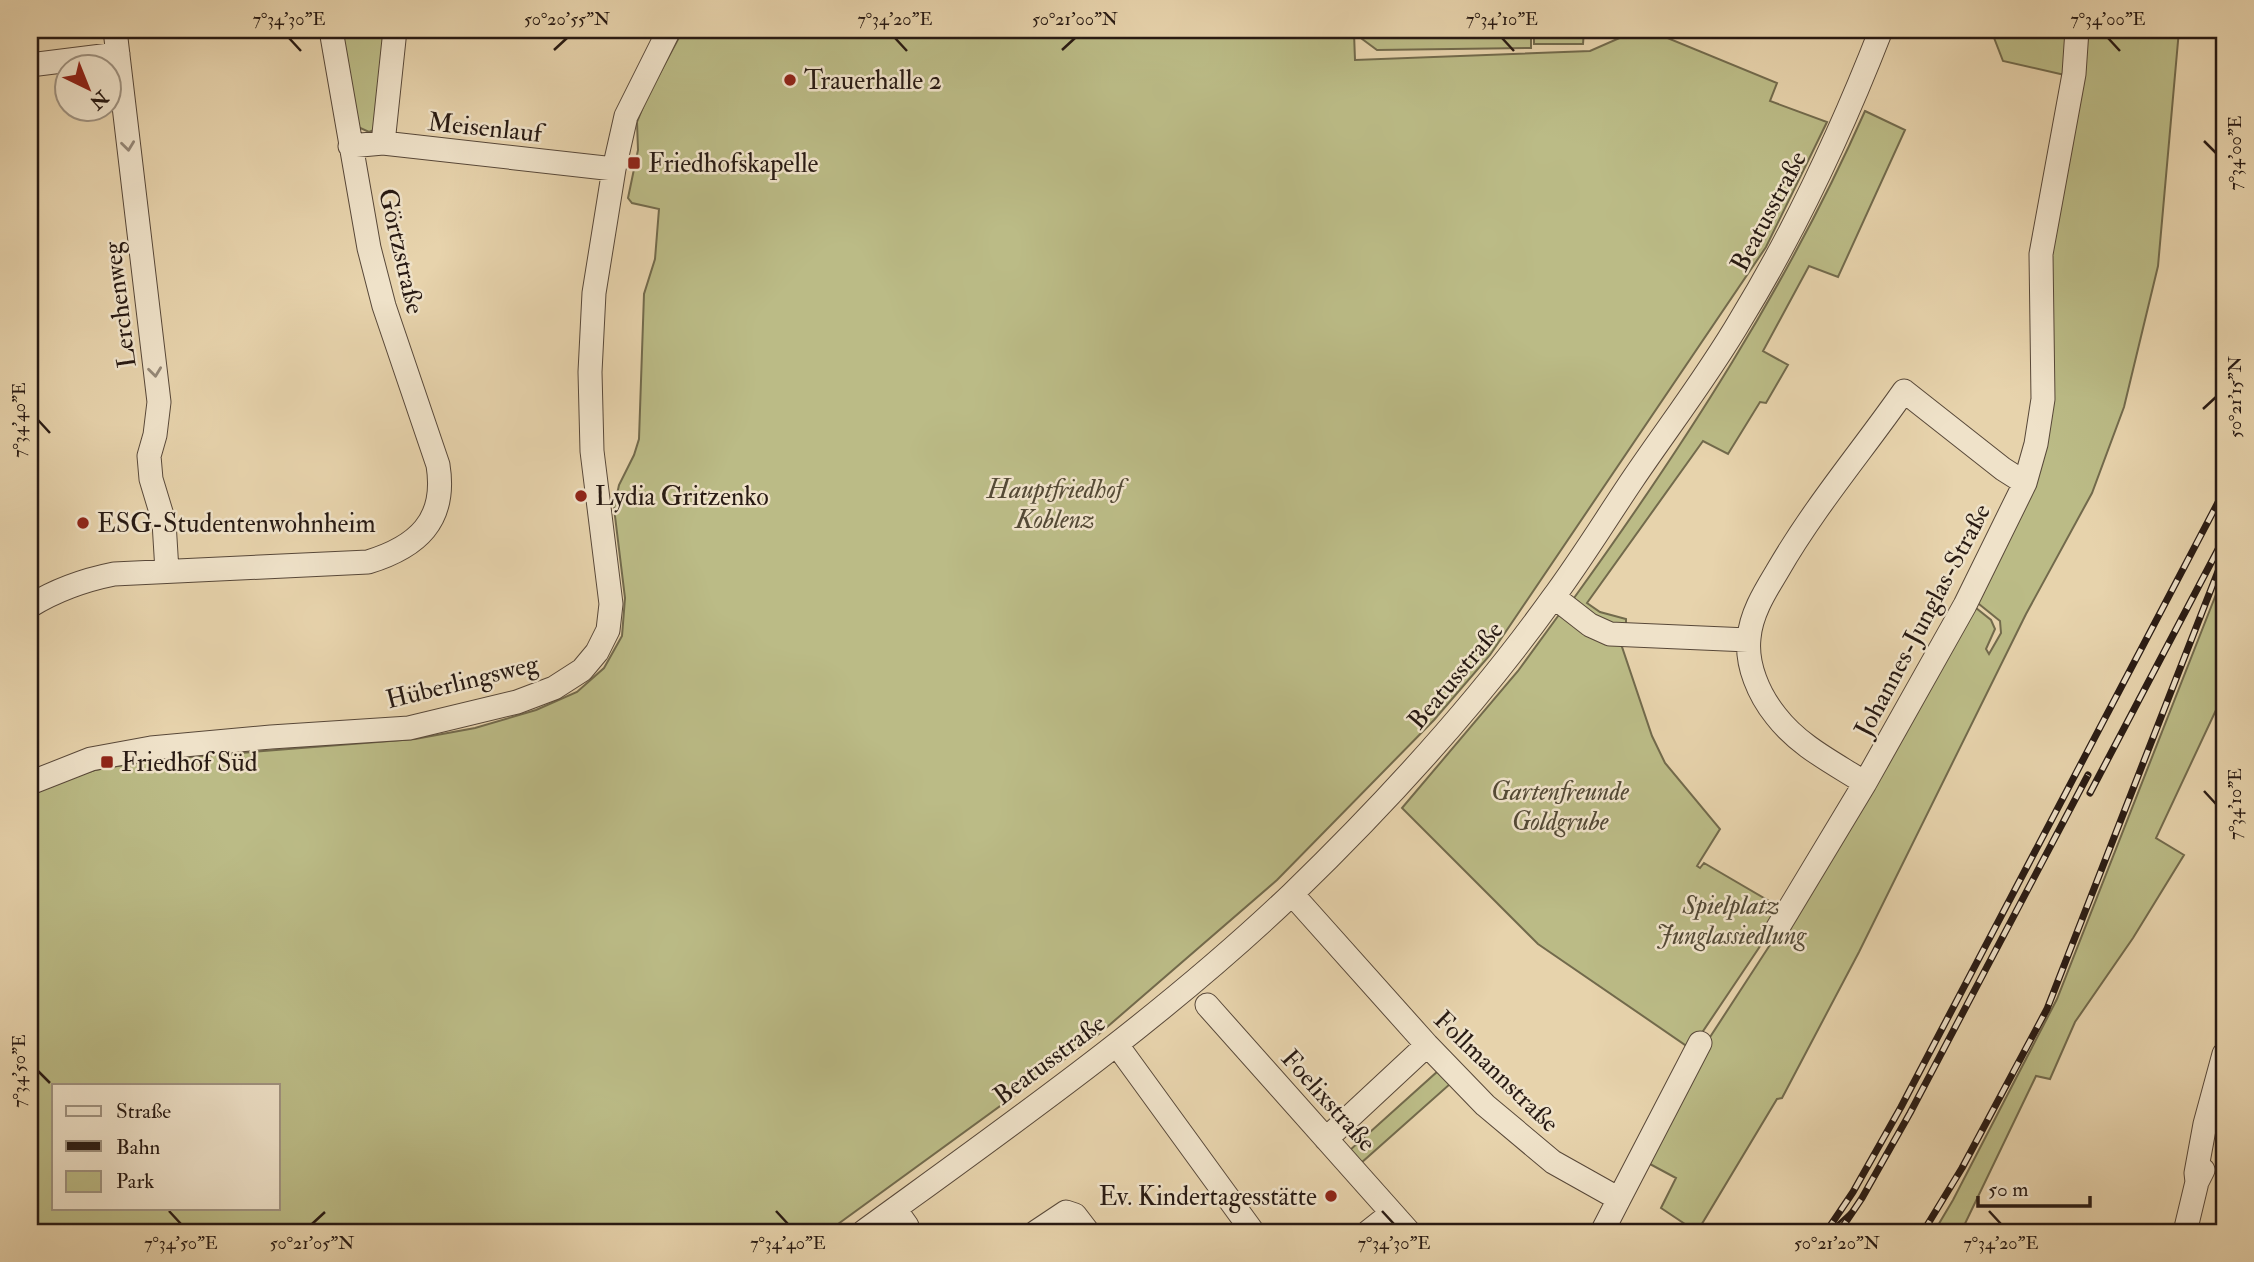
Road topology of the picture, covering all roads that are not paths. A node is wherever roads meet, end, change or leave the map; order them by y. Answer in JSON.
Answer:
{"nodes":[{"id":1,"x":114,"y":30,"type":"edge"},
{"id":2,"x":331,"y":30,"type":"edge"},
{"id":3,"x":395,"y":30,"type":"edge"},
{"id":4,"x":669,"y":30,"type":"edge"},
{"id":5,"x":1881,"y":30,"type":"edge"},
{"id":6,"x":2077,"y":30,"type":"edge"},
{"id":7,"x":118,"y":52,"type":"edge"},
{"id":8,"x":52,"y":62,"type":"edge"},
{"id":9,"x":30,"y":65,"type":"edge"},
{"id":10,"x":122,"y":88,"type":"edge"},
{"id":11,"x":383,"y":144,"type":"junction"},
{"id":12,"x":350,"y":146,"type":"junction"},
{"id":13,"x":614,"y":169,"type":"junction"},
{"id":14,"x":2025,"y":483,"type":"junction"},
{"id":15,"x":167,"y":571,"type":"junction"},
{"id":16,"x":1554,"y":597,"type":"junction"},
{"id":17,"x":30,"y":606,"type":"edge"},
{"id":18,"x":1748,"y":640,"type":"junction"},
{"id":19,"x":30,"y":783,"type":"edge"},
{"id":20,"x":1865,"y":783,"type":"junction"},
{"id":21,"x":1292,"y":894,"type":"junction"},
{"id":22,"x":1777,"y":929,"type":"dead end"},
{"id":23,"x":1207,"y":1005,"type":"dead end"},
{"id":24,"x":1700,"y":1043,"type":"dead end"},
{"id":25,"x":1116,"y":1045,"type":"junction"},
{"id":26,"x":1427,"y":1045,"type":"junction"},
{"id":27,"x":2223,"y":1065,"type":"edge"},
{"id":28,"x":2224,"y":1107,"type":"edge"},
{"id":29,"x":1326,"y":1139,"type":"junction"},
{"id":30,"x":2197,"y":1182,"type":"junction"},
{"id":31,"x":1619,"y":1199,"type":"junction"},
{"id":32,"x":895,"y":1209,"type":"junction"},
{"id":33,"x":1392,"y":1213,"type":"junction"},
{"id":34,"x":863,"y":1232,"type":"edge"},
{"id":35,"x":907,"y":1232,"type":"edge"},
{"id":36,"x":1037,"y":1232,"type":"edge"},
{"id":37,"x":1088,"y":1232,"type":"edge"},
{"id":38,"x":1253,"y":1232,"type":"edge"},
{"id":39,"x":1368,"y":1232,"type":"edge"},
{"id":40,"x":1409,"y":1232,"type":"edge"},
{"id":41,"x":1602,"y":1232,"type":"edge"},
{"id":42,"x":2185,"y":1232,"type":"edge"}],
"edges":[{"from":1,"to":7,"type":"street","name":"Lerchenweg"},
{"from":2,"to":12,"type":"street","name":"Görtzstraße"},
{"from":3,"to":11,"type":"street"},
{"from":4,"to":13,"type":"street","name":"Hüberlingsweg"},
{"from":5,"to":16,"type":"street","name":"Beatusstraße"},
{"from":6,"to":14,"type":"street","name":"Johannes-Junglas-Straße"},
{"from":8,"to":9,"type":"street"},
{"from":10,"to":15,"type":"street","name":"Lerchenweg","one_way":true},
{"from":11,"to":12,"type":"street","name":"Meisenlauf"},
{"from":11,"to":13,"type":"street","name":"Meisenlauf"},
{"from":12,"to":15,"type":"street","name":"Görtzstraße"},
{"from":13,"to":19,"type":"street","name":"Hüberlingsweg"},
{"from":14,"to":18,"type":"street","name":"Johannes-Junglas-Straße"},
{"from":14,"to":20,"type":"street","name":"Johannes-Junglas-Straße"},
{"from":15,"to":17,"type":"street"},
{"from":16,"to":18,"type":"street"},
{"from":16,"to":21,"type":"street","name":"Beatusstraße"},
{"from":18,"to":20,"type":"street","name":"Johannes-Junglas-Straße"},
{"from":20,"to":22,"type":"street","name":"Johannes-Junglas-Straße"},
{"from":21,"to":25,"type":"street","name":"Beatusstraße"},
{"from":21,"to":26,"type":"street","name":"Follmannstraße"},
{"from":23,"to":29,"type":"street","name":"Foelixstraße"},
{"from":24,"to":31,"type":"street"},
{"from":25,"to":32,"type":"street","name":"Beatusstraße"},
{"from":25,"to":38,"type":"street"},
{"from":26,"to":29,"type":"street"},
{"from":26,"to":31,"type":"street","name":"Follmannstraße"},
{"from":27,"to":30,"type":"street"},
{"from":28,"to":30,"type":"street"},
{"from":29,"to":33,"type":"street","name":"Foelixstraße"},
{"from":30,"to":42,"type":"street"},
{"from":31,"to":41,"type":"street"},
{"from":32,"to":34,"type":"street","name":"Beatusstraße"},
{"from":32,"to":35,"type":"street"},
{"from":33,"to":39,"type":"street"},
{"from":33,"to":40,"type":"street","name":"Foelixstraße"},
{"from":36,"to":37,"type":"street"}]}
